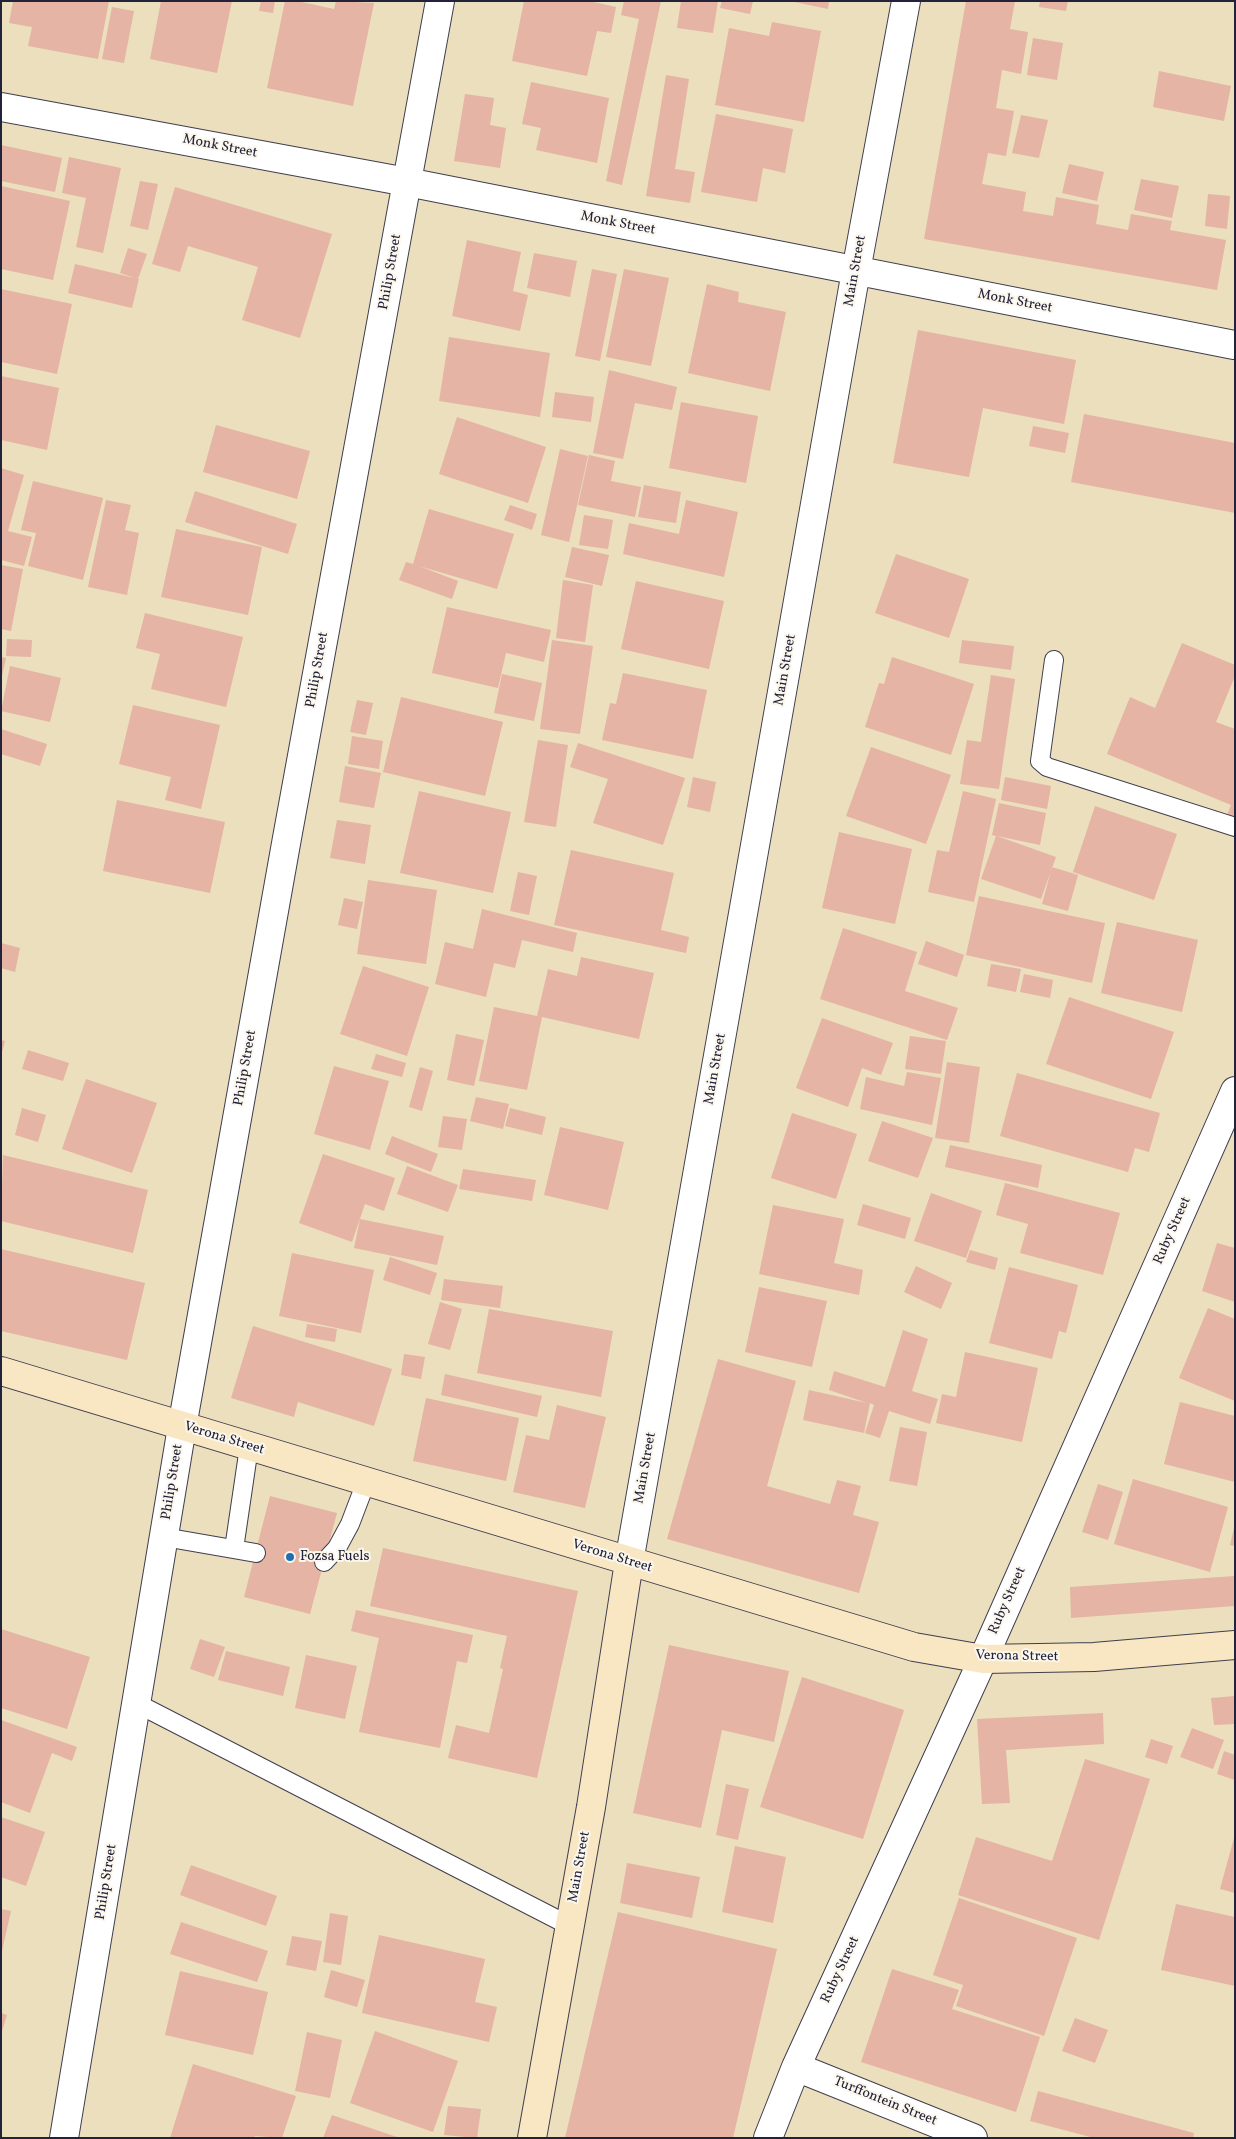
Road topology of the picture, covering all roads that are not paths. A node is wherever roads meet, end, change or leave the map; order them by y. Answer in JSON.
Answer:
{"nodes":[{"id":1,"x":440,"y":1,"type":"edge"},
{"id":2,"x":906,"y":1,"type":"edge"},
{"id":3,"x":1,"y":107,"type":"edge"},
{"id":4,"x":407,"y":182,"type":"junction"},
{"id":5,"x":856,"y":271,"type":"junction"},
{"id":6,"x":1234,"y":345,"type":"edge"},
{"id":7,"x":1054,"y":660,"type":"dead end"},
{"id":8,"x":1235,"y":827,"type":"edge"},
{"id":9,"x":1235,"y":1092,"type":"edge"},
{"id":10,"x":1,"y":1371,"type":"edge"},
{"id":11,"x":182,"y":1427,"type":"junction"},
{"id":12,"x":248,"y":1447,"type":"junction"},
{"id":13,"x":366,"y":1482,"type":"junction"},
{"id":14,"x":164,"y":1537,"type":"junction"},
{"id":15,"x":234,"y":1549,"type":"junction"},
{"id":16,"x":256,"y":1553,"type":"dead end"},
{"id":17,"x":324,"y":1562,"type":"dead end"},
{"id":18,"x":629,"y":1562,"type":"junction"},
{"id":19,"x":1235,"y":1644,"type":"edge"},
{"id":20,"x":982,"y":1659,"type":"junction"},
{"id":21,"x":136,"y":1703,"type":"junction"},
{"id":22,"x":570,"y":1926,"type":"junction"},
{"id":23,"x":796,"y":2067,"type":"junction"},
{"id":24,"x":64,"y":2138,"type":"edge"},
{"id":25,"x":532,"y":2138,"type":"edge"},
{"id":26,"x":768,"y":2138,"type":"edge"},
{"id":27,"x":973,"y":2138,"type":"edge"}],
"edges":[{"from":1,"to":4,"type":"street","name":"Philip Street"},
{"from":2,"to":5,"type":"street","name":"Main Street"},
{"from":3,"to":4,"type":"street","name":"Monk Street"},
{"from":4,"to":5,"type":"street","name":"Monk Street"},
{"from":4,"to":11,"type":"street","name":"Philip Street"},
{"from":5,"to":6,"type":"street","name":"Monk Street"},
{"from":5,"to":18,"type":"street","name":"Main Street"},
{"from":7,"to":8,"type":"lane"},
{"from":9,"to":20,"type":"street","name":"Ruby Street"},
{"from":10,"to":11,"type":"main road","name":"Verona Street"},
{"from":11,"to":12,"type":"main road","name":"Verona Street"},
{"from":11,"to":14,"type":"street","name":"Philip Street"},
{"from":12,"to":13,"type":"main road","name":"Verona Street"},
{"from":12,"to":15,"type":"lane"},
{"from":13,"to":17,"type":"lane"},
{"from":13,"to":18,"type":"main road","name":"Verona Street"},
{"from":14,"to":15,"type":"lane"},
{"from":14,"to":21,"type":"street","name":"Philip Street"},
{"from":15,"to":16,"type":"lane"},
{"from":18,"to":20,"type":"main road","name":"Verona Street"},
{"from":18,"to":22,"type":"main road","name":"Main Street"},
{"from":19,"to":20,"type":"main road","name":"Verona Street"},
{"from":20,"to":23,"type":"street","name":"Ruby Street"},
{"from":21,"to":22,"type":"lane"},
{"from":21,"to":24,"type":"street","name":"Philip Street"},
{"from":22,"to":25,"type":"main road","name":"Main Street"},
{"from":23,"to":26,"type":"street","name":"Ruby Street"},
{"from":23,"to":27,"type":"street","name":"Turffontein Street"}]}
